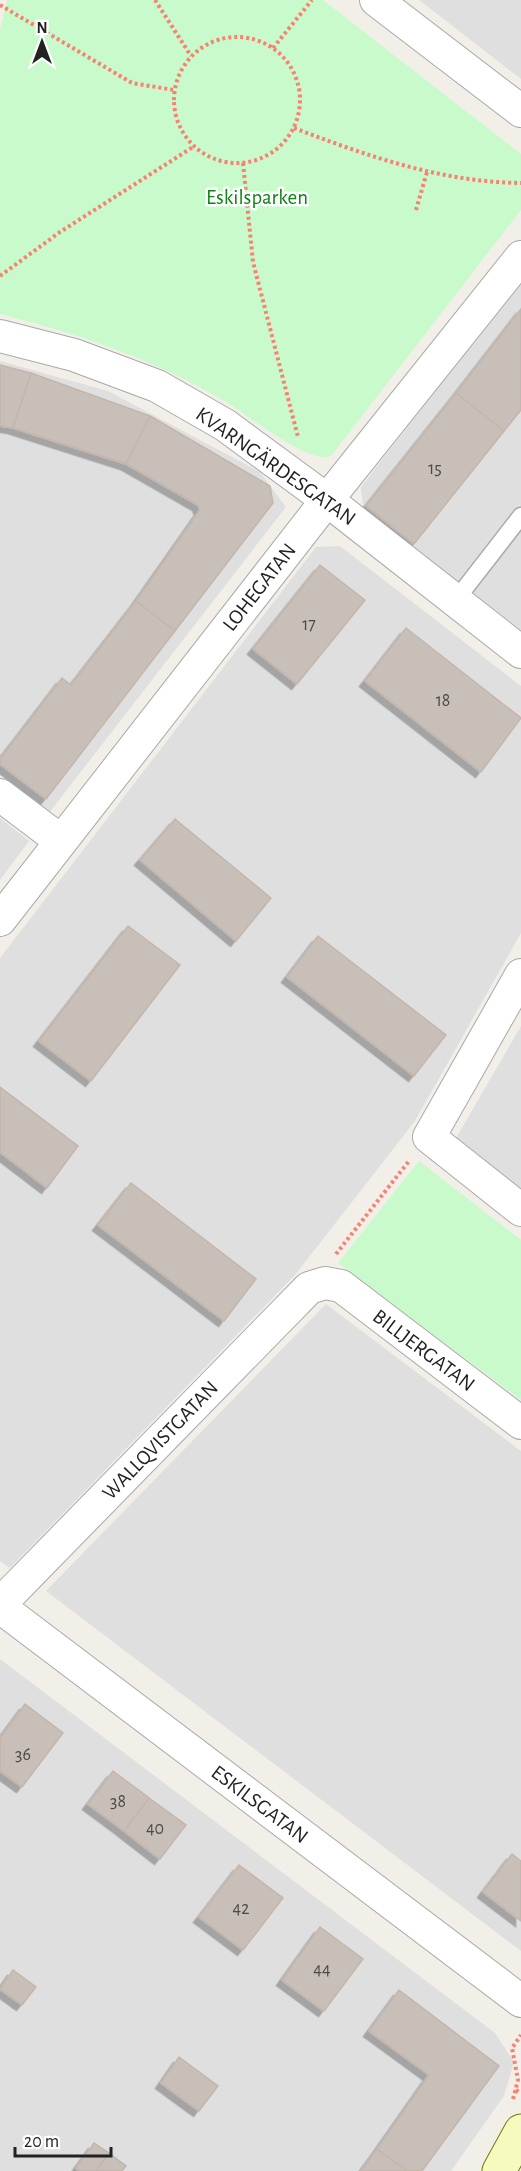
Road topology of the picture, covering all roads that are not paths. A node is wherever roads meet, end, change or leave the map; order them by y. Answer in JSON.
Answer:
{"nodes":[{"id":1,"x":376,"y":0,"type":"edge"},
{"id":2,"x":521,"y":111,"type":"edge"},
{"id":3,"x":521,"y":257,"type":"edge"},
{"id":4,"x":0,"y":336,"type":"edge"},
{"id":5,"x":327,"y":500,"type":"junction"},
{"id":6,"x":521,"y":516,"type":"edge"},
{"id":7,"x":455,"y":601,"type":"junction"},
{"id":8,"x":521,"y":652,"type":"edge"},
{"id":9,"x":0,"y":795,"type":"edge"},
{"id":10,"x":61,"y":841,"type":"junction"},
{"id":11,"x":0,"y":920,"type":"edge"},
{"id":12,"x":521,"y":975,"type":"edge"},
{"id":13,"x":521,"y":1210,"type":"edge"},
{"id":14,"x":317,"y":1285,"type":"joint"},
{"id":15,"x":521,"y":1423,"type":"edge"},
{"id":16,"x":0,"y":1605,"type":"edge"},
{"id":17,"x":521,"y":2001,"type":"edge"},
{"id":18,"x":521,"y":2131,"type":"edge"},
{"id":19,"x":521,"y":2163,"type":"edge"},
{"id":20,"x":500,"y":2171,"type":"edge"},
{"id":21,"x":512,"y":2171,"type":"edge"}],
"edges":[{"from":1,"to":2,"type":"street"},
{"from":3,"to":5,"type":"street","name":"LOHEGATAN"},
{"from":4,"to":5,"type":"street","name":"KVARNGÄRDESGATAN"},
{"from":5,"to":7,"type":"street","name":"KVARNGÄRDESGATAN"},
{"from":5,"to":10,"type":"street","name":"LOHEGATAN"},
{"from":6,"to":7,"type":"lane"},
{"from":7,"to":8,"type":"street","name":"KVARNGÄRDESGATAN"},
{"from":9,"to":10,"type":"street"},
{"from":10,"to":11,"type":"street","name":"LOHEGATAN"},
{"from":12,"to":13,"type":"street"},
{"from":14,"to":15,"type":"street","name":"BILLJERGATAN"},
{"from":14,"to":16,"type":"street","name":"WALLQVISTGATAN"},
{"from":16,"to":17,"type":"street","name":"ESKILSGATAN"},
{"from":18,"to":20,"type":"main road"},
{"from":19,"to":21,"type":"main road"}]}
